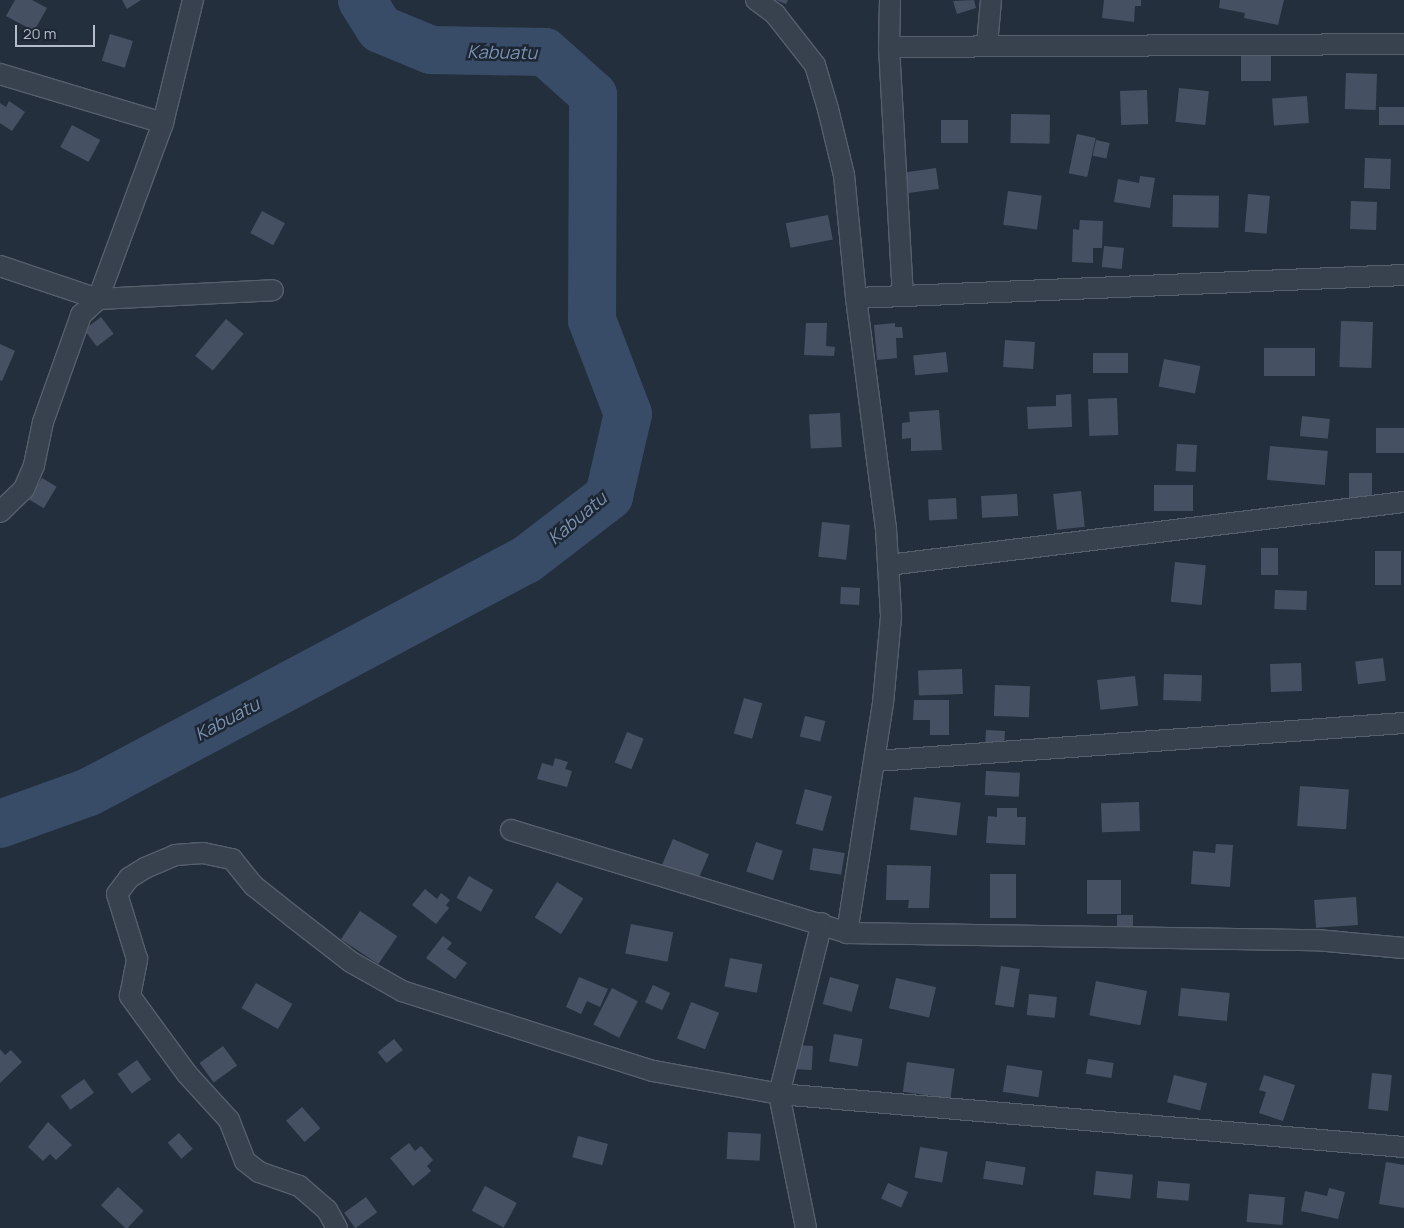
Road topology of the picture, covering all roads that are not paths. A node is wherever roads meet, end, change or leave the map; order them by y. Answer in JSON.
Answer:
{"nodes":[{"id":1,"x":193,"y":0,"type":"edge"},
{"id":2,"x":756,"y":0,"type":"edge"},
{"id":3,"x":890,"y":0,"type":"edge"},
{"id":4,"x":991,"y":0,"type":"edge"},
{"id":5,"x":1404,"y":44,"type":"edge"},
{"id":6,"x":988,"y":45,"type":"junction"},
{"id":7,"x":889,"y":47,"type":"junction"},
{"id":8,"x":0,"y":74,"type":"edge"},
{"id":9,"x":163,"y":123,"type":"junction"},
{"id":10,"x":0,"y":266,"type":"edge"},
{"id":11,"x":1404,"y":275,"type":"edge"},
{"id":12,"x":273,"y":290,"type":"dead end"},
{"id":13,"x":902,"y":296,"type":"junction"},
{"id":14,"x":856,"y":298,"type":"junction"},
{"id":15,"x":98,"y":300,"type":"junction"},
{"id":16,"x":1404,"y":502,"type":"edge"},
{"id":17,"x":0,"y":512,"type":"edge"},
{"id":18,"x":888,"y":565,"type":"junction"},
{"id":19,"x":1404,"y":723,"type":"edge"},
{"id":20,"x":876,"y":761,"type":"junction"},
{"id":21,"x":511,"y":830,"type":"dead end"},
{"id":22,"x":822,"y":923,"type":"junction"},
{"id":23,"x":847,"y":933,"type":"junction"},
{"id":24,"x":1404,"y":948,"type":"edge"},
{"id":25,"x":779,"y":1094,"type":"junction"},
{"id":26,"x":1404,"y":1147,"type":"edge"},
{"id":27,"x":337,"y":1228,"type":"edge"},
{"id":28,"x":806,"y":1228,"type":"edge"}],
"edges":[{"from":1,"to":9,"type":"street"},
{"from":2,"to":14,"type":"street"},
{"from":3,"to":7,"type":"street"},
{"from":4,"to":6,"type":"street"},
{"from":5,"to":6,"type":"street"},
{"from":6,"to":7,"type":"street"},
{"from":7,"to":13,"type":"street"},
{"from":8,"to":9,"type":"street"},
{"from":9,"to":15,"type":"street"},
{"from":10,"to":15,"type":"street"},
{"from":11,"to":13,"type":"street"},
{"from":12,"to":15,"type":"street"},
{"from":13,"to":14,"type":"street"},
{"from":14,"to":18,"type":"street"},
{"from":15,"to":17,"type":"street"},
{"from":16,"to":18,"type":"street"},
{"from":18,"to":20,"type":"street"},
{"from":19,"to":20,"type":"street"},
{"from":20,"to":23,"type":"street"},
{"from":21,"to":22,"type":"street"},
{"from":22,"to":23,"type":"street"},
{"from":22,"to":25,"type":"street"},
{"from":23,"to":24,"type":"street"},
{"from":25,"to":26,"type":"street"},
{"from":25,"to":27,"type":"street"},
{"from":25,"to":28,"type":"street"}]}
